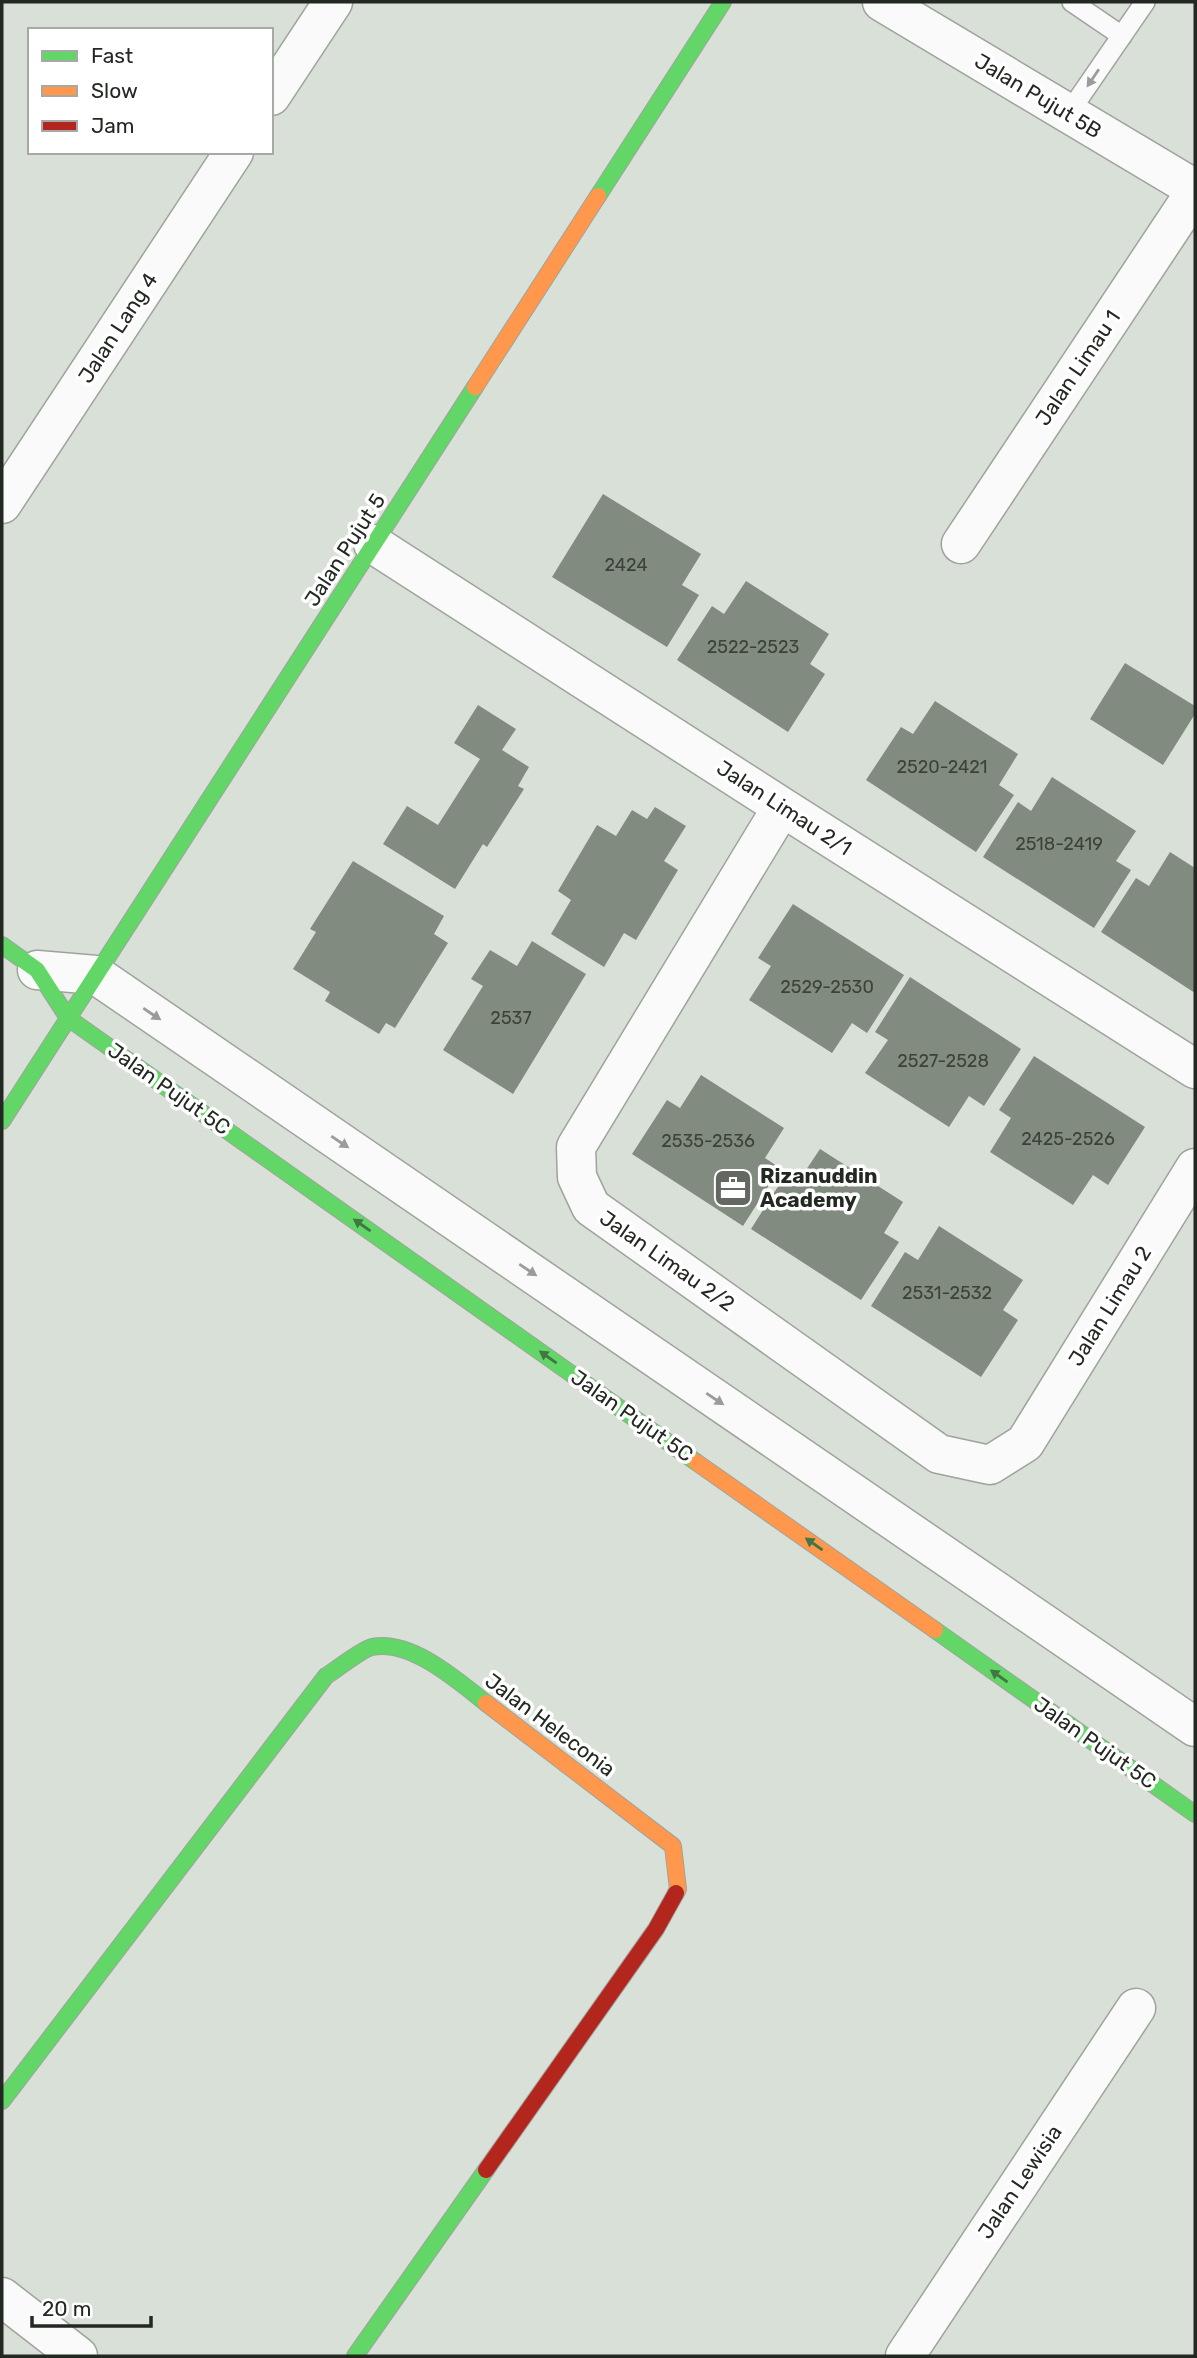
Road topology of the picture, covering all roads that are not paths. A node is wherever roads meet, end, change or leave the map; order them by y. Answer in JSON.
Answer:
{"nodes":[{"id":1,"x":333,"y":2,"type":"edge"},
{"id":2,"x":723,"y":2,"type":"edge"},
{"id":3,"x":1072,"y":2,"type":"edge"},
{"id":4,"x":1145,"y":2,"type":"edge"},
{"id":5,"x":904,"y":7,"type":"edge"},
{"id":6,"x":1122,"y":36,"type":"junction"},
{"id":7,"x":273,"y":93,"type":"edge"},
{"id":8,"x":1068,"y":114,"type":"junction"},
{"id":9,"x":233,"y":154,"type":"edge"},
{"id":10,"x":1195,"y":190,"type":"edge"},
{"id":11,"x":2,"y":504,"type":"edge"},
{"id":12,"x":373,"y":544,"type":"junction"},
{"id":13,"x":961,"y":544,"type":"dead end"},
{"id":14,"x":782,"y":807,"type":"junction"},
{"id":15,"x":2,"y":945,"type":"edge"},
{"id":16,"x":37,"y":970,"type":"junction"},
{"id":17,"x":96,"y":975,"type":"junction"},
{"id":18,"x":68,"y":1017,"type":"junction"},
{"id":19,"x":1195,"y":1069,"type":"edge"},
{"id":20,"x":2,"y":1121,"type":"edge"},
{"id":21,"x":1195,"y":1168,"type":"edge"},
{"id":22,"x":1025,"y":1443,"type":"joint"},
{"id":23,"x":1195,"y":1727,"type":"edge"},
{"id":24,"x":1195,"y":1814,"type":"edge"},
{"id":25,"x":1136,"y":2008,"type":"dead end"},
{"id":26,"x":2,"y":2101,"type":"edge"},
{"id":27,"x":2,"y":2297,"type":"edge"},
{"id":28,"x":78,"y":2356,"type":"edge"},
{"id":29,"x":355,"y":2356,"type":"edge"},
{"id":30,"x":905,"y":2356,"type":"edge"}],
"edges":[{"from":1,"to":7,"type":"street"},
{"from":2,"to":12,"type":"street","name":"Jalan Pujut 5"},
{"from":3,"to":6,"type":"lane"},
{"from":4,"to":6,"type":"lane"},
{"from":5,"to":8,"type":"street","name":"Jalan Pujut 5B"},
{"from":6,"to":8,"type":"lane","one_way":true},
{"from":8,"to":10,"type":"street","name":"Jalan Pujut 5B"},
{"from":9,"to":11,"type":"street","name":"Jalan Lang 4"},
{"from":10,"to":13,"type":"street","name":"Jalan Limau 1"},
{"from":12,"to":14,"type":"street","name":"Jalan Limau 2/1"},
{"from":12,"to":17,"type":"street","name":"Jalan Pujut 5"},
{"from":14,"to":19,"type":"street","name":"Jalan Limau 2/1"},
{"from":14,"to":22,"type":"street","name":"Jalan Limau 2/2"},
{"from":15,"to":16,"type":"street"},
{"from":16,"to":17,"type":"street"},
{"from":16,"to":18,"type":"street"},
{"from":17,"to":18,"type":"street","name":"Jalan Pujut 5"},
{"from":17,"to":23,"type":"street","one_way":true},
{"from":18,"to":20,"type":"street","name":"Jalan Pujut 5"},
{"from":24,"to":18,"type":"street","name":"Jalan Pujut 5C","one_way":true},
{"from":21,"to":22,"type":"street","name":"Jalan Limau 2"},
{"from":25,"to":30,"type":"street","name":"Jalan Lewisia"},
{"from":26,"to":29,"type":"street","name":"Jalan Heleconia"},
{"from":27,"to":28,"type":"street"}]}
